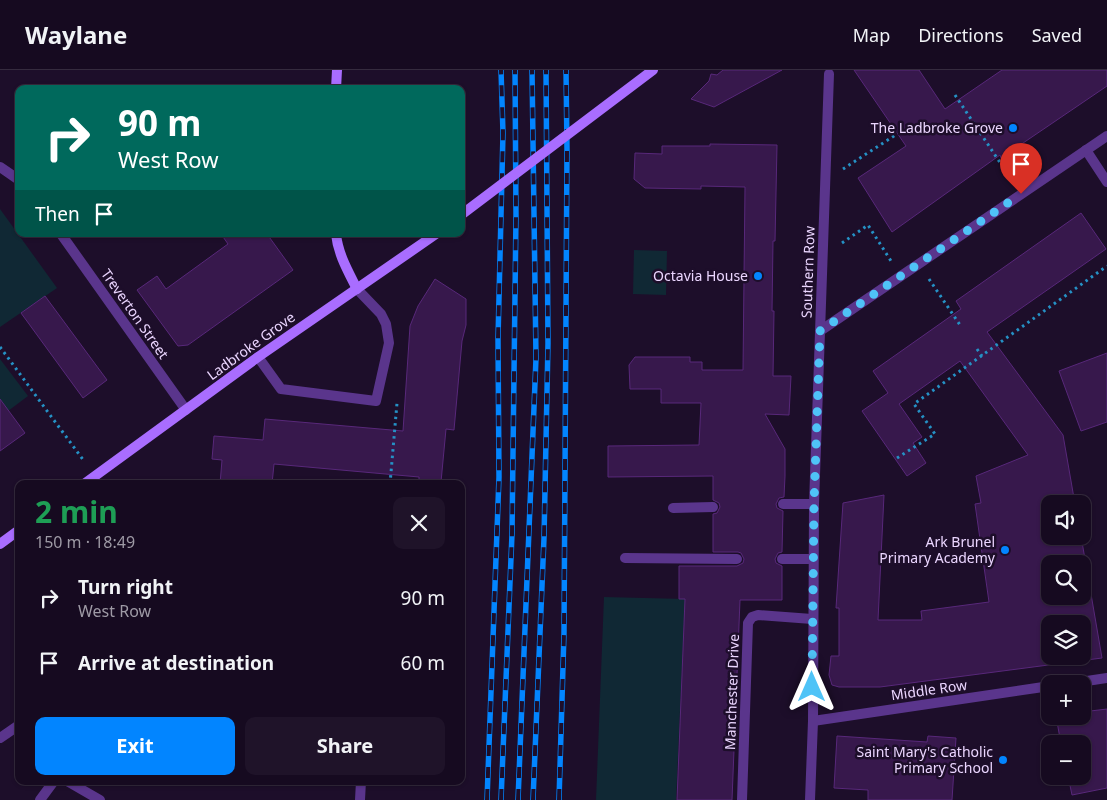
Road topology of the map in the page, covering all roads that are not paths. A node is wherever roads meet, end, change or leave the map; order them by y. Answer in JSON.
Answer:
{"nodes":[{"id":1,"x":337,"y":70,"type":"edge"},
{"id":2,"x":654,"y":70,"type":"edge"},
{"id":3,"x":831,"y":72,"type":"edge"},
{"id":4,"x":336,"y":85,"type":"edge"},
{"id":5,"x":1107,"y":136,"type":"edge"},
{"id":6,"x":1086,"y":150,"type":"junction"},
{"id":7,"x":0,"y":167,"type":"edge"},
{"id":8,"x":15,"y":177,"type":"edge"},
{"id":9,"x":1107,"y":182,"type":"edge"},
{"id":10,"x":465,"y":211,"type":"edge"},
{"id":11,"x":63,"y":237,"type":"edge"},
{"id":12,"x":336,"y":237,"type":"edge"},
{"id":13,"x":432,"y":237,"type":"edge"},
{"id":14,"x":356,"y":289,"type":"junction"},
{"id":15,"x":820,"y":331,"type":"junction"},
{"id":16,"x":258,"y":357,"type":"junction"},
{"id":17,"x":186,"y":410,"type":"junction"},
{"id":18,"x":90,"y":480,"type":"edge"},
{"id":19,"x":783,"y":504,"type":"dead end"},
{"id":20,"x":814,"y":504,"type":"junction"},
{"id":21,"x":713,"y":507,"type":"dead end"},
{"id":22,"x":674,"y":508,"type":"dead end"},
{"id":23,"x":15,"y":533,"type":"edge"},
{"id":24,"x":0,"y":544,"type":"edge"},
{"id":25,"x":625,"y":558,"type":"dead end"},
{"id":26,"x":737,"y":559,"type":"dead end"},
{"id":27,"x":782,"y":559,"type":"dead end"},
{"id":28,"x":813,"y":559,"type":"junction"},
{"id":29,"x":812,"y":619,"type":"junction"},
{"id":30,"x":1107,"y":678,"type":"edge"},
{"id":31,"x":1091,"y":680,"type":"edge"},
{"id":32,"x":1041,"y":687,"type":"edge"},
{"id":33,"x":813,"y":721,"type":"junction"},
{"id":34,"x":15,"y":728,"type":"edge"},
{"id":35,"x":0,"y":738,"type":"edge"},
{"id":36,"x":51,"y":785,"type":"edge"},
{"id":37,"x":74,"y":785,"type":"edge"},
{"id":38,"x":361,"y":785,"type":"edge"},
{"id":39,"x":40,"y":800,"type":"edge"},
{"id":40,"x":100,"y":800,"type":"edge"},
{"id":41,"x":360,"y":800,"type":"edge"},
{"id":42,"x":742,"y":800,"type":"edge"},
{"id":43,"x":810,"y":800,"type":"edge"}],
"edges":[{"from":1,"to":4,"type":"main road"},
{"from":2,"to":10,"type":"main road","bridge":true},
{"from":3,"to":15,"type":"street","name":"Southern Row"},
{"from":5,"to":6,"type":"street"},
{"from":6,"to":9,"type":"street"},
{"from":6,"to":15,"type":"street"},
{"from":7,"to":8,"type":"street"},
{"from":11,"to":17,"type":"street","name":"Treverton Street"},
{"from":12,"to":14,"type":"main road"},
{"from":13,"to":14,"type":"main road","name":"Ladbroke Grove"},
{"from":14,"to":16,"type":"main road","name":"Ladbroke Grove"},
{"from":14,"to":16,"type":"street"},
{"from":15,"to":20,"type":"street","name":"Southern Row"},
{"from":16,"to":17,"type":"main road","name":"Ladbroke Grove"},
{"from":17,"to":18,"type":"main road","name":"Ladbroke Grove"},
{"from":19,"to":20,"type":"street"},
{"from":20,"to":28,"type":"street","name":"Southern Row"},
{"from":21,"to":22,"type":"street"},
{"from":23,"to":24,"type":"main road"},
{"from":25,"to":26,"type":"street"},
{"from":27,"to":28,"type":"street"},
{"from":28,"to":29,"type":"street","name":"Southern Row"},
{"from":29,"to":33,"type":"street","name":"Southern Row"},
{"from":29,"to":42,"type":"street","name":"Manchester Drive"},
{"from":30,"to":31,"type":"street"},
{"from":32,"to":33,"type":"street","name":"Middle Row"},
{"from":33,"to":43,"type":"street","name":"Southern Row"},
{"from":34,"to":35,"type":"street"},
{"from":36,"to":39,"type":"street"},
{"from":37,"to":40,"type":"street"},
{"from":38,"to":41,"type":"street"}]}
